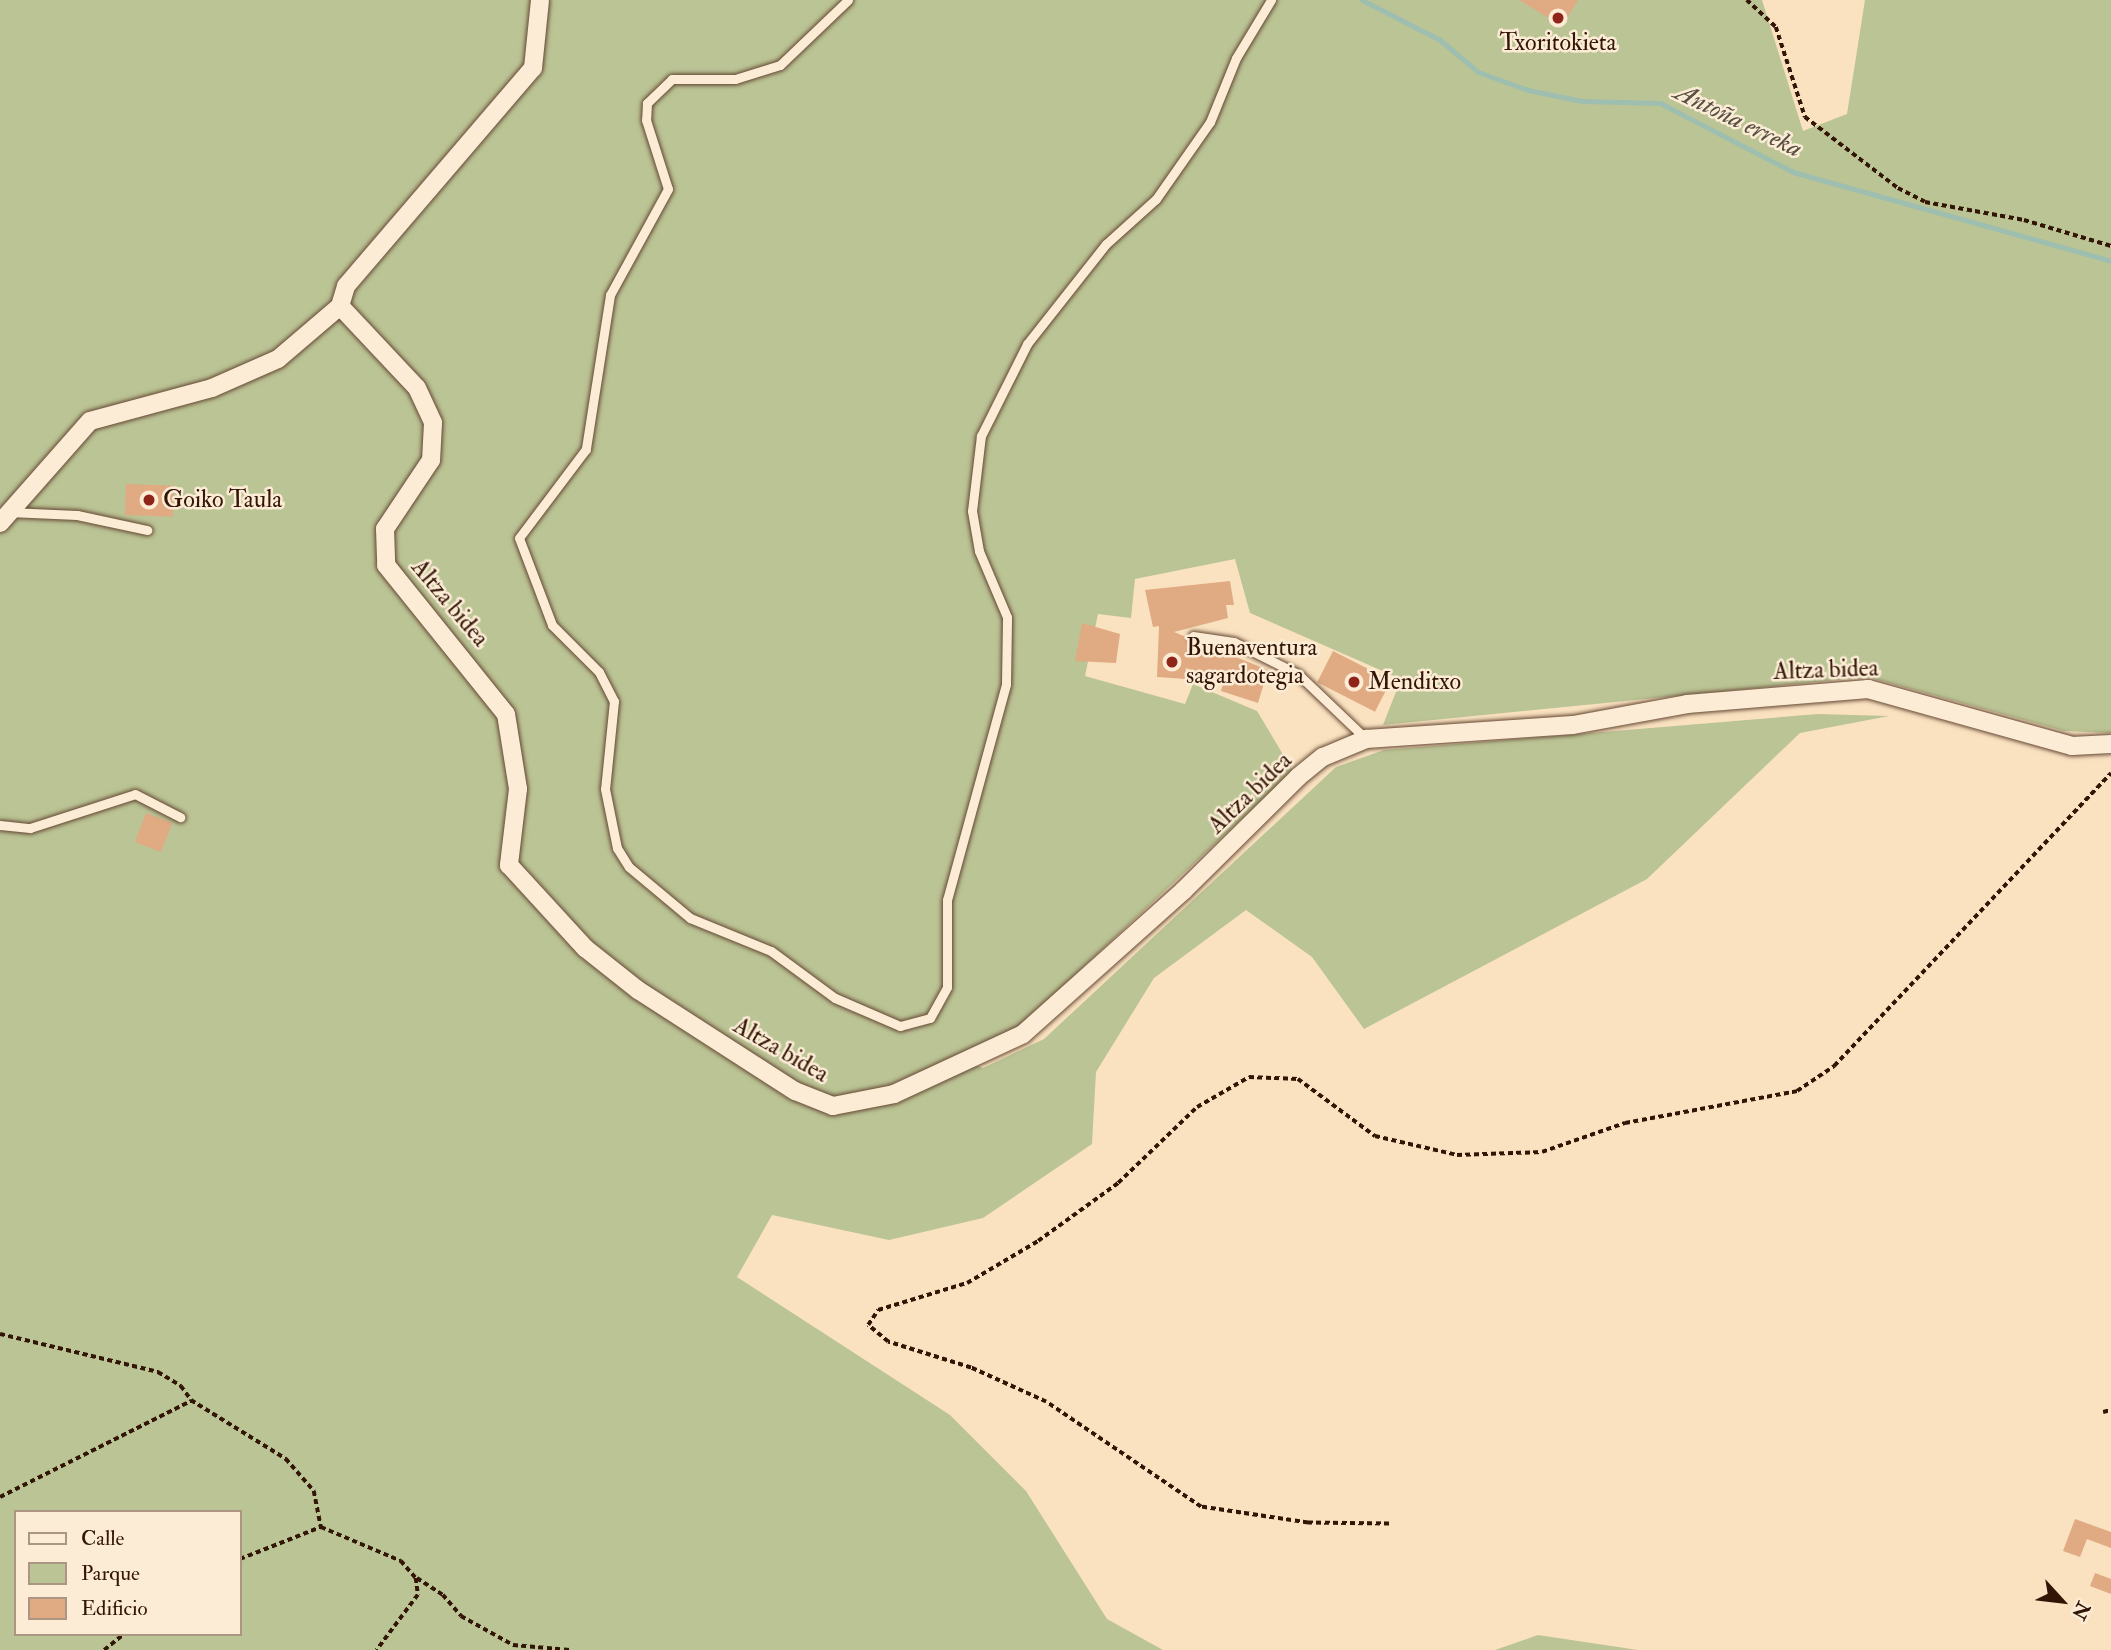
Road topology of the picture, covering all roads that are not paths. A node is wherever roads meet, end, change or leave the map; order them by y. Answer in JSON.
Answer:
{"nodes":[{"id":1,"x":540,"y":0,"type":"edge"},
{"id":2,"x":848,"y":0,"type":"edge"},
{"id":3,"x":1271,"y":0,"type":"edge"},
{"id":4,"x":340,"y":306,"type":"junction"},
{"id":5,"x":4,"y":518,"type":"edge"},
{"id":6,"x":148,"y":530,"type":"dead end"},
{"id":7,"x":1193,"y":636,"type":"dead end"},
{"id":8,"x":1366,"y":739,"type":"junction"},
{"id":9,"x":2111,"y":744,"type":"edge"},
{"id":10,"x":180,"y":817,"type":"dead end"},
{"id":11,"x":0,"y":824,"type":"edge"}],
"edges":[{"from":1,"to":4,"type":"street"},
{"from":2,"to":3,"type":"lane"},
{"from":4,"to":5,"type":"street"},
{"from":4,"to":8,"type":"street","name":"Altza bidea"},
{"from":5,"to":6,"type":"lane"},
{"from":7,"to":8,"type":"lane"},
{"from":8,"to":9,"type":"street","name":"Altza bidea"},
{"from":10,"to":11,"type":"lane"}]}
